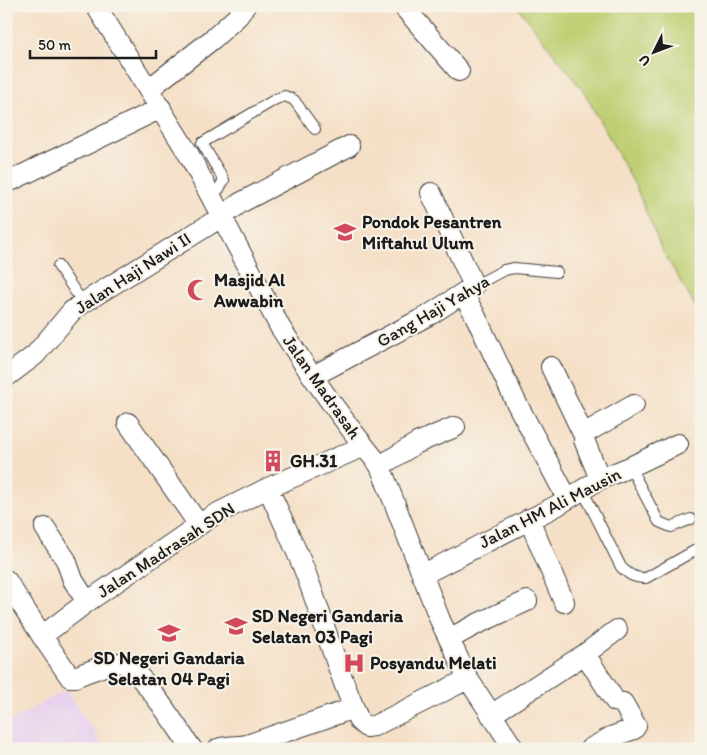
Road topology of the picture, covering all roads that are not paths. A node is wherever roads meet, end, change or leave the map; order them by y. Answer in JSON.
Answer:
{"nodes":[{"id":1,"x":96,"y":6,"type":"edge"},
{"id":2,"x":245,"y":6,"type":"edge"},
{"id":3,"x":403,"y":6,"type":"edge"},
{"id":4,"x":460,"y":71,"type":"dead end"},
{"id":5,"x":149,"y":89,"type":"junction"},
{"id":6,"x":161,"y":108,"type":"junction"},
{"id":7,"x":315,"y":129,"type":"dead end"},
{"id":8,"x":349,"y":146,"type":"dead end"},
{"id":9,"x":9,"y":177,"type":"edge"},
{"id":10,"x":210,"y":193,"type":"junction"},
{"id":11,"x":431,"y":193,"type":"dead end"},
{"id":12,"x":222,"y":216,"type":"junction"},
{"id":13,"x":58,"y":266,"type":"dead end"},
{"id":14,"x":557,"y":272,"type":"dead end"},
{"id":15,"x":468,"y":290,"type":"junction"},
{"id":16,"x":82,"y":304,"type":"junction"},
{"id":17,"x":551,"y":367,"type":"dead end"},
{"id":18,"x":314,"y":376,"type":"junction"},
{"id":19,"x":6,"y":377,"type":"edge"},
{"id":20,"x":634,"y":404,"type":"dead end"},
{"id":21,"x":128,"y":423,"type":"dead end"},
{"id":22,"x":455,"y":426,"type":"dead end"},
{"id":23,"x":584,"y":436,"type":"junction"},
{"id":24,"x":678,"y":444,"type":"dead end"},
{"id":25,"x":364,"y":446,"type":"junction"},
{"id":26,"x":380,"y":466,"type":"junction"},
{"id":27,"x":630,"y":467,"type":"junction"},
{"id":28,"x":600,"y":479,"type":"junction"},
{"id":29,"x":268,"y":488,"type":"junction"},
{"id":30,"x":574,"y":494,"type":"junction"},
{"id":31,"x":529,"y":519,"type":"junction"},
{"id":32,"x":691,"y":519,"type":"dead end"},
{"id":33,"x":199,"y":525,"type":"junction"},
{"id":34,"x":45,"y":528,"type":"dead end"},
{"id":35,"x":701,"y":547,"type":"edge"},
{"id":36,"x":422,"y":575,"type":"junction"},
{"id":37,"x":6,"y":580,"type":"edge"},
{"id":38,"x":527,"y":601,"type":"dead end"},
{"id":39,"x":87,"y":602,"type":"junction"},
{"id":40,"x":564,"y":602,"type":"dead end"},
{"id":41,"x":617,"y":630,"type":"dead end"},
{"id":42,"x":42,"y":636,"type":"junction"},
{"id":43,"x":450,"y":639,"type":"junction"},
{"id":44,"x":585,"y":654,"type":"junction"},
{"id":45,"x":468,"y":679,"type":"junction"},
{"id":46,"x":354,"y":708,"type":"junction"},
{"id":47,"x":491,"y":715,"type":"junction"},
{"id":48,"x":600,"y":744,"type":"edge"},
{"id":49,"x":192,"y":749,"type":"edge"},
{"id":50,"x":218,"y":749,"type":"edge"},
{"id":51,"x":514,"y":749,"type":"edge"}],
"edges":[{"from":1,"to":5,"type":"street","name":"Jalan Madrasah"},
{"from":2,"to":5,"type":"street"},
{"from":3,"to":4,"type":"street"},
{"from":5,"to":6,"type":"street","name":"Jalan Madrasah"},
{"from":6,"to":9,"type":"street"},
{"from":6,"to":10,"type":"street","name":"Jalan Madrasah"},
{"from":7,"to":10,"type":"lane"},
{"from":8,"to":12,"type":"street","name":"Jalan Haji Nawi II"},
{"from":10,"to":12,"type":"street","name":"Jalan Madrasah"},
{"from":11,"to":15,"type":"street"},
{"from":12,"to":16,"type":"street","name":"Jalan Haji Nawi II"},
{"from":12,"to":18,"type":"street","name":"Jalan Madrasah"},
{"from":13,"to":16,"type":"lane"},
{"from":14,"to":15,"type":"lane","name":"Gang Haji Yahya"},
{"from":15,"to":18,"type":"street","name":"Gang Haji Yahya"},
{"from":15,"to":30,"type":"street"},
{"from":16,"to":19,"type":"street","name":"Jalan Haji Nawi II"},
{"from":17,"to":23,"type":"street"},
{"from":18,"to":25,"type":"street","name":"Jalan Madrasah"},
{"from":20,"to":23,"type":"street"},
{"from":21,"to":33,"type":"street"},
{"from":22,"to":26,"type":"street"},
{"from":23,"to":28,"type":"street"},
{"from":24,"to":27,"type":"street","name":"Jalan HM Ali Mausin"},
{"from":25,"to":26,"type":"street","name":"Jalan Madrasah"},
{"from":25,"to":29,"type":"street","name":"Jalan Madrasah SDN"},
{"from":26,"to":36,"type":"street","name":"Jalan Madrasah"},
{"from":27,"to":28,"type":"street","name":"Jalan HM Ali Mausin"},
{"from":27,"to":32,"type":"lane"},
{"from":28,"to":30,"type":"street","name":"Jalan HM Ali Mausin"},
{"from":29,"to":33,"type":"street","name":"Jalan Madrasah SDN"},
{"from":29,"to":46,"type":"street"},
{"from":30,"to":31,"type":"street","name":"Jalan HM Ali Mausin"},
{"from":30,"to":35,"type":"lane"},
{"from":31,"to":36,"type":"street","name":"Jalan HM Ali Mausin"},
{"from":31,"to":40,"type":"street"},
{"from":33,"to":39,"type":"street","name":"Jalan Madrasah SDN"},
{"from":34,"to":39,"type":"street","name":"Jalan Madrasah SDN"},
{"from":36,"to":43,"type":"street","name":"Jalan Madrasah"},
{"from":37,"to":42,"type":"street"},
{"from":38,"to":43,"type":"street"},
{"from":39,"to":42,"type":"street"},
{"from":41,"to":44,"type":"street"},
{"from":42,"to":49,"type":"street"},
{"from":43,"to":45,"type":"street","name":"Jalan Madrasah"},
{"from":44,"to":47,"type":"street"},
{"from":44,"to":48,"type":"street"},
{"from":45,"to":46,"type":"street"},
{"from":45,"to":47,"type":"street","name":"Jalan Madrasah"},
{"from":46,"to":50,"type":"street"},
{"from":47,"to":51,"type":"street","name":"Jalan Madrasah"}]}
